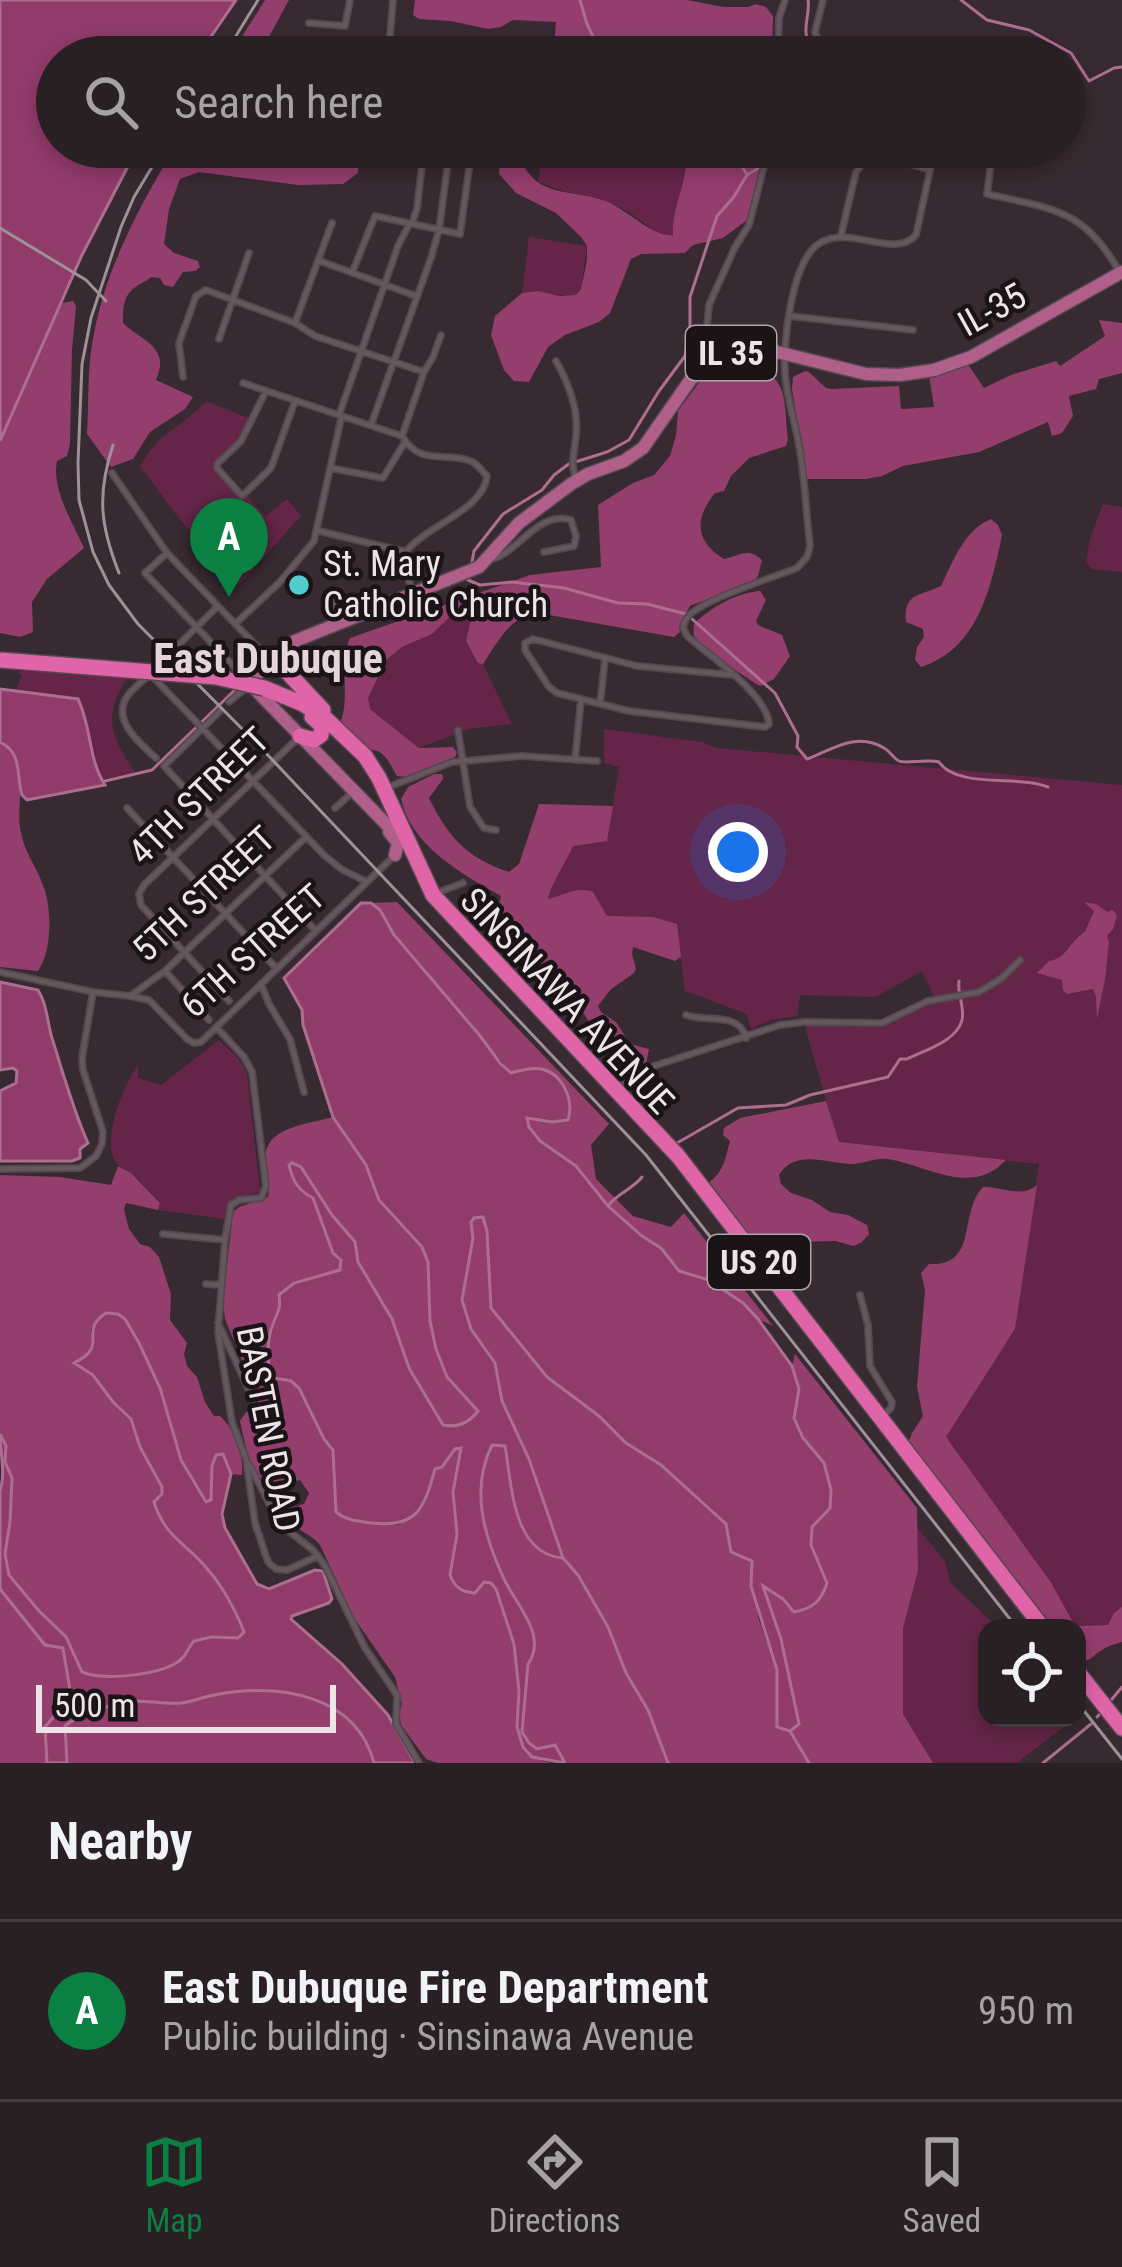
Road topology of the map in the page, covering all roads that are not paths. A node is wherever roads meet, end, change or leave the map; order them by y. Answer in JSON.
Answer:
{"nodes":[{"id":1,"x":350,"y":0,"type":"edge"},
{"id":2,"x":393,"y":0,"type":"edge"},
{"id":3,"x":785,"y":0,"type":"edge"},
{"id":4,"x":823,"y":0,"type":"edge"},
{"id":5,"x":309,"y":23,"type":"dead end"},
{"id":6,"x":392,"y":36,"type":"edge"},
{"id":7,"x":779,"y":36,"type":"edge"},
{"id":8,"x":817,"y":36,"type":"edge"},
{"id":9,"x":421,"y":168,"type":"edge"},
{"id":10,"x":447,"y":168,"type":"edge"},
{"id":11,"x":469,"y":168,"type":"edge"},
{"id":12,"x":764,"y":168,"type":"edge"},
{"id":13,"x":859,"y":168,"type":"edge"},
{"id":14,"x":923,"y":168,"type":"edge"},
{"id":15,"x":990,"y":168,"type":"edge"},
{"id":16,"x":930,"y":170,"type":"joint"},
{"id":17,"x":332,"y":223,"type":"dead end"},
{"id":18,"x":411,"y":224,"type":"junction"},
{"id":19,"x":439,"y":230,"type":"junction"},
{"id":20,"x":841,"y":236,"type":"junction"},
{"id":21,"x":249,"y":253,"type":"dead end"},
{"id":22,"x":320,"y":261,"type":"junction"},
{"id":23,"x":352,"y":273,"type":"junction"},
{"id":24,"x":1121,"y":273,"type":"edge"},
{"id":25,"x":384,"y":285,"type":"junction"},
{"id":26,"x":416,"y":296,"type":"junction"},
{"id":27,"x":232,"y":301,"type":"junction"},
{"id":28,"x":790,"y":316,"type":"junction"},
{"id":29,"x":296,"y":323,"type":"junction"},
{"id":30,"x":913,"y":329,"type":"dead end"},
{"id":31,"x":441,"y":335,"type":"dead end"},
{"id":32,"x":219,"y":339,"type":"dead end"},
{"id":33,"x":361,"y":350,"type":"junction"},
{"id":34,"x":786,"y":353,"type":"junction"},
{"id":35,"x":394,"y":361,"type":"junction"},
{"id":36,"x":556,"y":361,"type":"dead end"},
{"id":37,"x":710,"y":363,"type":"junction"},
{"id":38,"x":424,"y":372,"type":"junction"},
{"id":39,"x":182,"y":377,"type":"dead end"},
{"id":40,"x":243,"y":382,"type":"dead end"},
{"id":41,"x":266,"y":391,"type":"junction"},
{"id":42,"x":295,"y":401,"type":"junction"},
{"id":43,"x":340,"y":416,"type":"junction"},
{"id":44,"x":371,"y":425,"type":"junction"},
{"id":45,"x":403,"y":439,"type":"junction"},
{"id":46,"x":330,"y":468,"type":"junction"},
{"id":47,"x":112,"y":473,"type":"dead end"},
{"id":48,"x":576,"y":480,"type":"junction"},
{"id":49,"x":318,"y":530,"type":"junction"},
{"id":50,"x":544,"y":552,"type":"dead end"},
{"id":51,"x":167,"y":553,"type":"junction"},
{"id":52,"x":406,"y":553,"type":"junction"},
{"id":53,"x":488,"y":559,"type":"junction"},
{"id":54,"x":413,"y":594,"type":"junction"},
{"id":55,"x":332,"y":597,"type":"dead end"},
{"id":56,"x":218,"y":606,"type":"junction"},
{"id":57,"x":342,"y":622,"type":"junction"},
{"id":58,"x":235,"y":624,"type":"junction"},
{"id":59,"x":197,"y":628,"type":"junction"},
{"id":60,"x":605,"y":658,"type":"junction"},
{"id":61,"x":0,"y":660,"type":"edge"},
{"id":62,"x":273,"y":660,"type":"junction"},
{"id":63,"x":150,"y":674,"type":"junction"},
{"id":64,"x":734,"y":675,"type":"junction"},
{"id":65,"x":276,"y":694,"type":"junction"},
{"id":66,"x":581,"y":699,"type":"junction"},
{"id":67,"x":230,"y":702,"type":"dead end"},
{"id":68,"x":600,"y":704,"type":"junction"},
{"id":69,"x":220,"y":712,"type":"dead end"},
{"id":70,"x":200,"y":726,"type":"junction"},
{"id":71,"x":458,"y":730,"type":"dead end"},
{"id":72,"x":310,"y":742,"type":"junction"},
{"id":73,"x":353,"y":743,"type":"junction"},
{"id":74,"x":156,"y":758,"type":"dead end"},
{"id":75,"x":575,"y":760,"type":"junction"},
{"id":76,"x":597,"y":761,"type":"dead end"},
{"id":77,"x":463,"y":762,"type":"junction"},
{"id":78,"x":253,"y":782,"type":"junction"},
{"id":79,"x":382,"y":789,"type":"junction"},
{"id":80,"x":353,"y":791,"type":"junction"},
{"id":81,"x":128,"y":808,"type":"dead end"},
{"id":82,"x":335,"y":808,"type":"dead end"},
{"id":83,"x":378,"y":817,"type":"junction"},
{"id":84,"x":214,"y":820,"type":"junction"},
{"id":85,"x":496,"y":830,"type":"dead end"},
{"id":86,"x":305,"y":837,"type":"junction"},
{"id":87,"x":403,"y":843,"type":"junction"},
{"id":88,"x":174,"y":858,"type":"junction"},
{"id":89,"x":264,"y":877,"type":"junction"},
{"id":90,"x":367,"y":882,"type":"junction"},
{"id":91,"x":463,"y":883,"type":"dead end"},
{"id":92,"x":431,"y":897,"type":"junction"},
{"id":93,"x":226,"y":914,"type":"junction"},
{"id":94,"x":316,"y":932,"type":"junction"},
{"id":95,"x":185,"y":952,"type":"junction"},
{"id":96,"x":1020,"y":959,"type":"dead end"},
{"id":97,"x":278,"y":969,"type":"junction"},
{"id":98,"x":164,"y":971,"type":"junction"},
{"id":99,"x":0,"y":972,"type":"edge"},
{"id":100,"x":261,"y":984,"type":"junction"},
{"id":101,"x":93,"y":992,"type":"junction"},
{"id":102,"x":130,"y":996,"type":"junction"},
{"id":103,"x":229,"y":1001,"type":"dead end"},
{"id":104,"x":686,"y":1015,"type":"dead end"},
{"id":105,"x":209,"y":1021,"type":"dead end"},
{"id":106,"x":217,"y":1028,"type":"junction"},
{"id":107,"x":746,"y":1038,"type":"junction"},
{"id":108,"x":304,"y":1092,"type":"dead end"},
{"id":109,"x":615,"y":1092,"type":"junction"},
{"id":110,"x":0,"y":1169,"type":"edge"},
{"id":111,"x":163,"y":1234,"type":"dead end"},
{"id":112,"x":225,"y":1240,"type":"junction"},
{"id":113,"x":206,"y":1284,"type":"dead end"},
{"id":114,"x":221,"y":1285,"type":"junction"},
{"id":115,"x":860,"y":1295,"type":"dead end"},
{"id":116,"x":218,"y":1323,"type":"junction"},
{"id":117,"x":253,"y":1399,"type":"dead end"},
{"id":118,"x":878,"y":1420,"type":"junction"},
{"id":119,"x":246,"y":1459,"type":"junction"},
{"id":120,"x":318,"y":1556,"type":"junction"},
{"id":121,"x":1033,"y":1619,"type":"edge"},
{"id":122,"x":1086,"y":1686,"type":"edge"},
{"id":123,"x":1121,"y":1731,"type":"edge"},
{"id":124,"x":419,"y":1763,"type":"edge"}],
"edges":[{"from":1,"to":5,"type":"street"},
{"from":2,"to":6,"type":"street"},
{"from":3,"to":7,"type":"street"},
{"from":4,"to":8,"type":"street"},
{"from":9,"to":18,"type":"street"},
{"from":10,"to":19,"type":"street"},
{"from":11,"to":19,"type":"street"},
{"from":12,"to":37,"type":"street"},
{"from":13,"to":20,"type":"street"},
{"from":14,"to":16,"type":"street"},
{"from":15,"to":24,"type":"street"},
{"from":16,"to":20,"type":"street"},
{"from":17,"to":22,"type":"street"},
{"from":18,"to":19,"type":"street"},
{"from":18,"to":23,"type":"street"},
{"from":18,"to":25,"type":"street"},
{"from":19,"to":26,"type":"street"},
{"from":20,"to":28,"type":"street"},
{"from":21,"to":27,"type":"street"},
{"from":22,"to":23,"type":"street"},
{"from":22,"to":29,"type":"street"},
{"from":23,"to":25,"type":"street"},
{"from":24,"to":34,"type":"main road","name":"IL-35","number":"IL 35"},
{"from":25,"to":26,"type":"street"},
{"from":25,"to":33,"type":"street"},
{"from":26,"to":35,"type":"street"},
{"from":27,"to":29,"type":"street"},
{"from":27,"to":32,"type":"street"},
{"from":27,"to":39,"type":"street"},
{"from":28,"to":30,"type":"street"},
{"from":28,"to":34,"type":"street"},
{"from":29,"to":33,"type":"street"},
{"from":31,"to":38,"type":"street"},
{"from":33,"to":35,"type":"street"},
{"from":33,"to":43,"type":"street"},
{"from":34,"to":37,"type":"main road","number":"IL 35"},
{"from":34,"to":64,"type":"street"},
{"from":35,"to":38,"type":"street"},
{"from":35,"to":44,"type":"street"},
{"from":36,"to":48,"type":"street"},
{"from":37,"to":48,"type":"main road","number":"IL 35"},
{"from":38,"to":45,"type":"street"},
{"from":40,"to":41,"type":"street"},
{"from":41,"to":42,"type":"street"},
{"from":41,"to":42,"type":"street"},
{"from":42,"to":43,"type":"street"},
{"from":43,"to":44,"type":"street"},
{"from":43,"to":46,"type":"street"},
{"from":44,"to":45,"type":"street"},
{"from":45,"to":46,"type":"street"},
{"from":45,"to":52,"type":"street"},
{"from":46,"to":49,"type":"street"},
{"from":47,"to":51,"type":"street"},
{"from":48,"to":53,"type":"main road","number":"IL 35"},
{"from":49,"to":52,"type":"street"},
{"from":49,"to":58,"type":"street"},
{"from":50,"to":53,"type":"street"},
{"from":51,"to":56,"type":"street"},
{"from":51,"to":59,"type":"street"},
{"from":52,"to":54,"type":"street"},
{"from":53,"to":54,"type":"main road","number":"IL 35"},
{"from":54,"to":57,"type":"main road","number":"IL 35"},
{"from":55,"to":57,"type":"street"},
{"from":56,"to":58,"type":"street"},
{"from":56,"to":59,"type":"street"},
{"from":57,"to":62,"type":"main road","number":"IL 35"},
{"from":58,"to":62,"type":"street"},
{"from":59,"to":63,"type":"street"},
{"from":59,"to":65,"type":"street"},
{"from":60,"to":64,"type":"street"},
{"from":60,"to":66,"type":"street"},
{"from":60,"to":68,"type":"street"},
{"from":61,"to":65,"type":"highway","number":"US 20","bridge":true},
{"from":62,"to":65,"type":"main road","number":"IL 35"},
{"from":62,"to":65,"type":"highway"},
{"from":62,"to":73,"type":"highway"},
{"from":63,"to":70,"type":"street"},
{"from":63,"to":74,"type":"street"},
{"from":64,"to":68,"type":"street"},
{"from":65,"to":67,"type":"street"},
{"from":65,"to":72,"type":"main road"},
{"from":65,"to":72,"type":"highway"},
{"from":65,"to":73,"type":"highway","name":"SINSINAWA AVENUE","number":"US 20"},
{"from":65,"to":79,"type":"highway","name":"SINSINAWA AVENUE","number":"US 20"},
{"from":66,"to":68,"type":"street"},
{"from":66,"to":75,"type":"street"},
{"from":69,"to":70,"type":"street"},
{"from":70,"to":78,"type":"street"},
{"from":70,"to":84,"type":"street"},
{"from":71,"to":77,"type":"street"},
{"from":72,"to":78,"type":"street","name":"4TH STREET"},
{"from":72,"to":80,"type":"main road"},
{"from":73,"to":79,"type":"highway","name":"SINSINAWA AVENUE","number":"US 20"},
{"from":75,"to":76,"type":"street"},
{"from":75,"to":77,"type":"street"},
{"from":77,"to":79,"type":"street"},
{"from":77,"to":85,"type":"street"},
{"from":78,"to":84,"type":"street","name":"4TH STREET"},
{"from":78,"to":86,"type":"street"},
{"from":79,"to":87,"type":"highway","name":"SINSINAWA AVENUE","number":"US 20"},
{"from":80,"to":82,"type":"street"},
{"from":80,"to":83,"type":"main road"},
{"from":81,"to":88,"type":"street"},
{"from":83,"to":87,"type":"main road"},
{"from":83,"to":87,"type":"main road"},
{"from":84,"to":88,"type":"street","name":"4TH STREET"},
{"from":84,"to":89,"type":"street"},
{"from":86,"to":89,"type":"street","name":"5TH STREET"},
{"from":86,"to":90,"type":"street"},
{"from":87,"to":90,"type":"street","name":"6TH STREET"},
{"from":87,"to":92,"type":"highway","name":"SINSINAWA AVENUE","number":"US 20"},
{"from":88,"to":93,"type":"street"},
{"from":88,"to":95,"type":"street","name":"4TH STREET"},
{"from":89,"to":93,"type":"street","name":"5TH STREET"},
{"from":89,"to":94,"type":"street"},
{"from":90,"to":94,"type":"street","name":"6TH STREET"},
{"from":91,"to":92,"type":"street"},
{"from":92,"to":109,"type":"highway","name":"SINSINAWA AVENUE","number":"US 20"},
{"from":93,"to":95,"type":"street","name":"5TH STREET"},
{"from":93,"to":97,"type":"street"},
{"from":94,"to":97,"type":"street","name":"6TH STREET"},
{"from":95,"to":98,"type":"street","name":"5TH STREET"},
{"from":95,"to":103,"type":"street"},
{"from":96,"to":107,"type":"street"},
{"from":97,"to":100,"type":"street","name":"6TH STREET"},
{"from":98,"to":102,"type":"street","name":"5TH STREET"},
{"from":98,"to":105,"type":"street"},
{"from":99,"to":101,"type":"street","name":"5TH STREET"},
{"from":100,"to":106,"type":"street","name":"6TH STREET"},
{"from":100,"to":108,"type":"street"},
{"from":101,"to":102,"type":"street","name":"5TH STREET"},
{"from":101,"to":110,"type":"street"},
{"from":102,"to":106,"type":"street","name":"6TH STREET"},
{"from":104,"to":107,"type":"street"},
{"from":106,"to":112,"type":"street"},
{"from":107,"to":109,"type":"street"},
{"from":109,"to":118,"type":"highway","name":"SINSINAWA AVENUE","number":"US 20"},
{"from":111,"to":112,"type":"street"},
{"from":112,"to":114,"type":"street","name":"BASTEN ROAD"},
{"from":113,"to":114,"type":"street"},
{"from":114,"to":116,"type":"street","name":"BASTEN ROAD"},
{"from":115,"to":118,"type":"street"},
{"from":116,"to":117,"type":"street"},
{"from":116,"to":119,"type":"street","name":"BASTEN ROAD"},
{"from":118,"to":121,"type":"highway","number":"US 20"},
{"from":119,"to":120,"type":"street"},
{"from":119,"to":120,"type":"street","name":"BASTEN ROAD"},
{"from":120,"to":124,"type":"street"},
{"from":122,"to":123,"type":"highway"}]}
